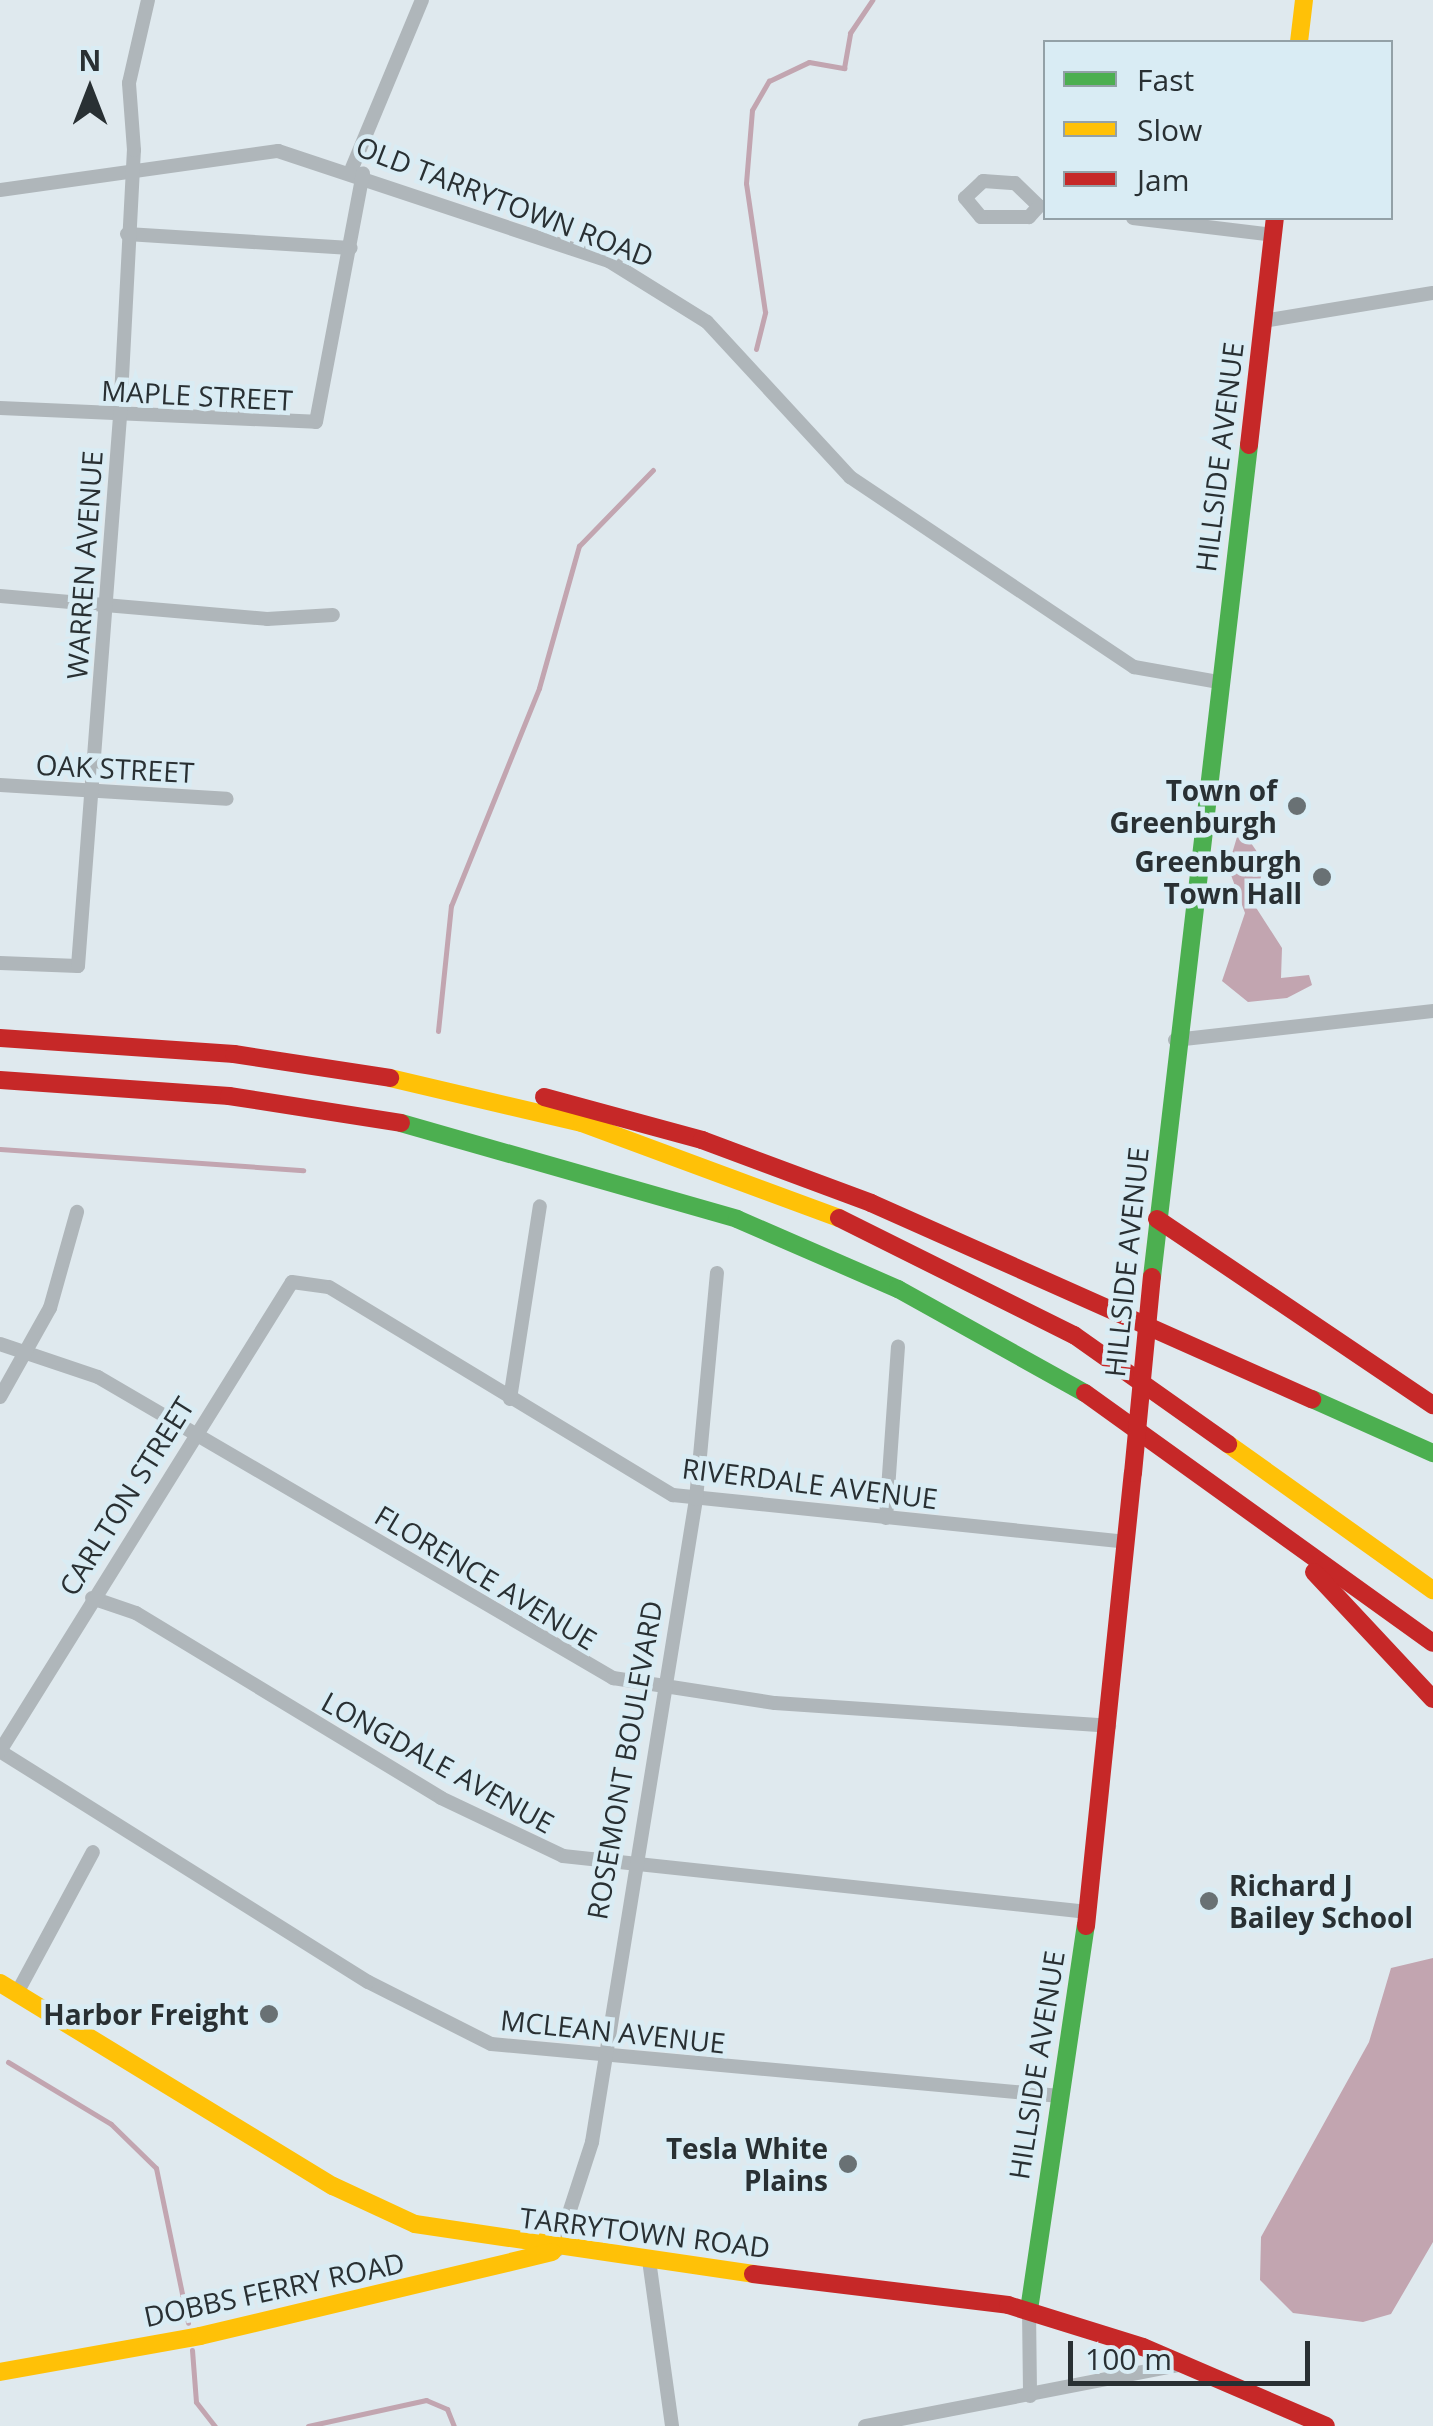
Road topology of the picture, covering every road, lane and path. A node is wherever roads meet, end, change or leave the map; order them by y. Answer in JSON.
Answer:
{"nodes":[{"id":1,"x":148,"y":0,"type":"edge"},
{"id":2,"x":422,"y":0,"type":"edge"},
{"id":3,"x":1304,"y":0,"type":"edge"},
{"id":4,"x":1299,"y":40,"type":"edge"},
{"id":5,"x":133,"y":166,"type":"junction"},
{"id":6,"x":357,"y":171,"type":"junction"},
{"id":7,"x":0,"y":190,"type":"edge"},
{"id":8,"x":1042,"y":206,"type":"edge"},
{"id":9,"x":1168,"y":220,"type":"edge"},
{"id":10,"x":1274,"y":226,"type":"edge"},
{"id":11,"x":127,"y":234,"type":"junction"},
{"id":12,"x":351,"y":248,"type":"junction"},
{"id":13,"x":1433,"y":294,"type":"edge"},
{"id":14,"x":1263,"y":321,"type":"junction"},
{"id":15,"x":0,"y":408,"type":"edge"},
{"id":16,"x":120,"y":416,"type":"junction"},
{"id":17,"x":0,"y":596,"type":"edge"},
{"id":18,"x":108,"y":602,"type":"junction"},
{"id":19,"x":333,"y":614,"type":"dead end"},
{"id":20,"x":1218,"y":682,"type":"junction"},
{"id":21,"x":0,"y":785,"type":"edge"},
{"id":22,"x":92,"y":794,"type":"junction"},
{"id":23,"x":227,"y":799,"type":"dead end"},
{"id":24,"x":0,"y":963,"type":"edge"},
{"id":25,"x":1433,"y":1011,"type":"edge"},
{"id":26,"x":0,"y":1038,"type":"edge"},
{"id":27,"x":1175,"y":1040,"type":"junction"},
{"id":28,"x":351,"y":1070,"type":"junction"},
{"id":29,"x":0,"y":1080,"type":"edge"},
{"id":30,"x":540,"y":1206,"type":"dead end"},
{"id":31,"x":77,"y":1212,"type":"dead end"},
{"id":32,"x":1157,"y":1219,"type":"junction"},
{"id":33,"x":717,"y":1273,"type":"dead end"},
{"id":34,"x":304,"y":1282,"type":"joint"},
{"id":35,"x":0,"y":1344,"type":"edge"},
{"id":36,"x":898,"y":1346,"type":"dead end"},
{"id":37,"x":25,"y":1351,"type":"junction"},
{"id":38,"x":0,"y":1398,"type":"edge"},
{"id":39,"x":510,"y":1399,"type":"junction"},
{"id":40,"x":1433,"y":1404,"type":"edge"},
{"id":41,"x":194,"y":1435,"type":"junction"},
{"id":42,"x":1433,"y":1454,"type":"edge"},
{"id":43,"x":1199,"y":1468,"type":"junction"},
{"id":44,"x":696,"y":1499,"type":"junction"},
{"id":45,"x":886,"y":1518,"type":"junction"},
{"id":46,"x":1127,"y":1542,"type":"junction"},
{"id":47,"x":1433,"y":1590,"type":"edge"},
{"id":48,"x":92,"y":1598,"type":"junction"},
{"id":49,"x":1433,"y":1643,"type":"edge"},
{"id":50,"x":660,"y":1688,"type":"junction"},
{"id":51,"x":1433,"y":1699,"type":"edge"},
{"id":52,"x":1109,"y":1726,"type":"junction"},
{"id":53,"x":0,"y":1750,"type":"edge"},
{"id":54,"x":93,"y":1852,"type":"dead end"},
{"id":55,"x":630,"y":1869,"type":"junction"},
{"id":56,"x":1088,"y":1912,"type":"junction"},
{"id":57,"x":0,"y":1983,"type":"edge"},
{"id":58,"x":17,"y":1993,"type":"junction"},
{"id":59,"x":601,"y":2058,"type":"junction"},
{"id":60,"x":1060,"y":2096,"type":"junction"},
{"id":61,"x":558,"y":2250,"type":"junction"},
{"id":62,"x":649,"y":2260,"type":"junction"},
{"id":63,"x":1029,"y":2310,"type":"junction"},
{"id":64,"x":1183,"y":2364,"type":"junction"},
{"id":65,"x":0,"y":2372,"type":"edge"},
{"id":66,"x":1030,"y":2396,"type":"junction"},
{"id":67,"x":672,"y":2426,"type":"edge"},
{"id":68,"x":865,"y":2426,"type":"edge"},
{"id":69,"x":1326,"y":2426,"type":"edge"}],
"edges":[{"from":1,"to":5,"type":"street","name":"WARREN AVENUE"},
{"from":2,"to":6,"type":"street","name":"MAPLE STREET"},
{"from":3,"to":4,"type":"main road"},
{"from":5,"to":6,"type":"street","name":"OLD TARRYTOWN ROAD"},
{"from":5,"to":7,"type":"street","name":"OLD TARRYTOWN ROAD"},
{"from":5,"to":11,"type":"street","name":"WARREN AVENUE"},
{"from":6,"to":12,"type":"street","name":"MAPLE STREET"},
{"from":6,"to":20,"type":"street","name":"OLD TARRYTOWN ROAD"},
{"from":8,"to":8,"type":"street"},
{"from":9,"to":10,"type":"street"},
{"from":10,"to":14,"type":"main road","name":"HILLSIDE AVENUE"},
{"from":11,"to":12,"type":"street"},
{"from":11,"to":16,"type":"street","name":"WARREN AVENUE"},
{"from":12,"to":16,"type":"street","name":"MAPLE STREET"},
{"from":13,"to":14,"type":"street"},
{"from":14,"to":20,"type":"main road","name":"HILLSIDE AVENUE"},
{"from":15,"to":16,"type":"street","name":"MAPLE STREET"},
{"from":16,"to":18,"type":"street","name":"WARREN AVENUE"},
{"from":17,"to":18,"type":"street"},
{"from":18,"to":19,"type":"street"},
{"from":18,"to":22,"type":"street","name":"WARREN AVENUE"},
{"from":20,"to":27,"type":"main road","name":"HILLSIDE AVENUE"},
{"from":21,"to":22,"type":"street","name":"OAK STREET"},
{"from":22,"to":23,"type":"street","name":"OAK STREET"},
{"from":22,"to":24,"type":"street","name":"WARREN AVENUE"},
{"from":25,"to":27,"type":"street"},
{"from":26,"to":28,"type":"main road"},
{"from":27,"to":32,"type":"main road","name":"HILLSIDE AVENUE"},
{"from":28,"to":42,"type":"main road"},
{"from":28,"to":47,"type":"main road"},
{"from":29,"to":43,"type":"main road"},
{"from":30,"to":39,"type":"street"},
{"from":31,"to":37,"type":"street"},
{"from":32,"to":40,"type":"main road"},
{"from":32,"to":46,"type":"main road","name":"HILLSIDE AVENUE","bridge":true},
{"from":33,"to":44,"type":"street","name":"ROSEMONT BOULEVARD"},
{"from":34,"to":39,"type":"street","name":"RIVERDALE AVENUE"},
{"from":34,"to":41,"type":"street","name":"CARLTON STREET"},
{"from":35,"to":37,"type":"street","name":"FLORENCE AVENUE"},
{"from":36,"to":45,"type":"street"},
{"from":37,"to":38,"type":"street"},
{"from":37,"to":41,"type":"street","name":"FLORENCE AVENUE"},
{"from":39,"to":44,"type":"street","name":"RIVERDALE AVENUE"},
{"from":41,"to":48,"type":"street","name":"CARLTON STREET"},
{"from":41,"to":50,"type":"street","name":"FLORENCE AVENUE"},
{"from":43,"to":49,"type":"main road"},
{"from":43,"to":51,"type":"main road"},
{"from":44,"to":45,"type":"street","name":"RIVERDALE AVENUE"},
{"from":44,"to":50,"type":"street","name":"ROSEMONT BOULEVARD"},
{"from":45,"to":46,"type":"street","name":"RIVERDALE AVENUE"},
{"from":46,"to":52,"type":"main road","name":"HILLSIDE AVENUE"},
{"from":48,"to":53,"type":"street","name":"CARLTON STREET"},
{"from":48,"to":55,"type":"street","name":"LONGDALE AVENUE"},
{"from":50,"to":52,"type":"street","name":"FLORENCE AVENUE"},
{"from":50,"to":55,"type":"street","name":"ROSEMONT BOULEVARD"},
{"from":52,"to":56,"type":"main road","name":"HILLSIDE AVENUE"},
{"from":53,"to":59,"type":"street","name":"MCLEAN AVENUE"},
{"from":54,"to":58,"type":"street"},
{"from":55,"to":56,"type":"street","name":"LONGDALE AVENUE"},
{"from":55,"to":59,"type":"street","name":"ROSEMONT BOULEVARD"},
{"from":56,"to":60,"type":"main road","name":"HILLSIDE AVENUE"},
{"from":57,"to":58,"type":"main road","name":"TARRYTOWN ROAD"},
{"from":58,"to":61,"type":"main road","name":"TARRYTOWN ROAD"},
{"from":59,"to":60,"type":"street","name":"MCLEAN AVENUE"},
{"from":59,"to":61,"type":"street","name":"ROSEMONT BOULEVARD"},
{"from":60,"to":63,"type":"main road","name":"HILLSIDE AVENUE"},
{"from":61,"to":62,"type":"main road","name":"TARRYTOWN ROAD"},
{"from":61,"to":65,"type":"main road","name":"DOBBS FERRY ROAD"},
{"from":62,"to":63,"type":"main road","name":"TARRYTOWN ROAD"},
{"from":62,"to":67,"type":"street"},
{"from":63,"to":64,"type":"main road","name":"TARRYTOWN ROAD"},
{"from":63,"to":66,"type":"street"},
{"from":64,"to":66,"type":"street"},
{"from":64,"to":69,"type":"main road","name":"TARRYTOWN ROAD"},
{"from":66,"to":68,"type":"street"}]}
